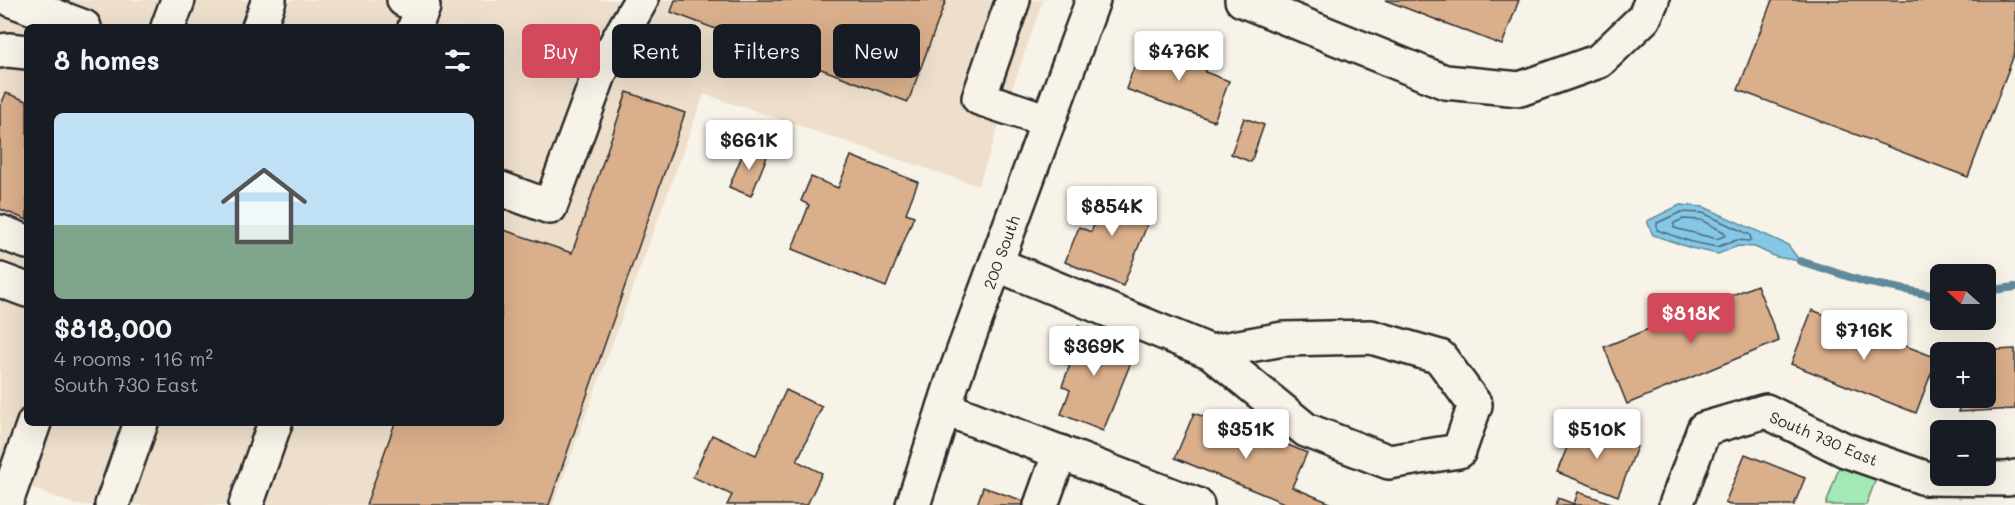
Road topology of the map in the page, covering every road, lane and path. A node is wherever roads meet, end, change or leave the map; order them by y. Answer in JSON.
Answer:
{"nodes":[{"id":1,"x":12,"y":0,"type":"edge"},
{"id":2,"x":178,"y":0,"type":"edge"},
{"id":3,"x":269,"y":0,"type":"edge"},
{"id":4,"x":404,"y":0,"type":"edge"},
{"id":5,"x":641,"y":0,"type":"edge"},
{"id":6,"x":1013,"y":0,"type":"edge"},
{"id":7,"x":1093,"y":0,"type":"edge"},
{"id":8,"x":1242,"y":0,"type":"edge"},
{"id":9,"x":1652,"y":0,"type":"edge"},
{"id":10,"x":76,"y":24,"type":"edge"},
{"id":11,"x":169,"y":24,"type":"edge"},
{"id":12,"x":260,"y":24,"type":"edge"},
{"id":13,"x":416,"y":24,"type":"edge"},
{"id":14,"x":0,"y":51,"type":"edge"},
{"id":15,"x":24,"y":52,"type":"edge"},
{"id":16,"x":1048,"y":121,"type":"junction"},
{"id":17,"x":504,"y":190,"type":"edge"},
{"id":18,"x":0,"y":232,"type":"edge"},
{"id":19,"x":24,"y":241,"type":"edge"},
{"id":20,"x":996,"y":264,"type":"junction"},
{"id":21,"x":0,"y":280,"type":"edge"},
{"id":22,"x":24,"y":289,"type":"edge"},
{"id":23,"x":1211,"y":352,"type":"junction"},
{"id":24,"x":944,"y":408,"type":"junction"},
{"id":25,"x":33,"y":426,"type":"edge"},
{"id":26,"x":140,"y":426,"type":"edge"},
{"id":27,"x":274,"y":426,"type":"edge"},
{"id":28,"x":1060,"y":452,"type":"junction"},
{"id":29,"x":2015,"y":477,"type":"edge"},
{"id":30,"x":5,"y":505,"type":"edge"},
{"id":31,"x":112,"y":505,"type":"edge"},
{"id":32,"x":246,"y":505,"type":"edge"},
{"id":33,"x":913,"y":505,"type":"edge"},
{"id":34,"x":1041,"y":505,"type":"edge"},
{"id":35,"x":1197,"y":505,"type":"edge"},
{"id":36,"x":1676,"y":505,"type":"edge"}],
"edges":[{"from":1,"to":10,"type":"street"},
{"from":2,"to":11,"type":"street"},
{"from":3,"to":12,"type":"street"},
{"from":4,"to":13,"type":"street"},
{"from":5,"to":17,"type":"street"},
{"from":6,"to":16,"type":"street"},
{"from":7,"to":16,"type":"street","name":"200 South"},
{"from":8,"to":9,"type":"street"},
{"from":14,"to":15,"type":"street"},
{"from":16,"to":20,"type":"street","name":"200 South"},
{"from":18,"to":19,"type":"street"},
{"from":20,"to":23,"type":"street"},
{"from":20,"to":24,"type":"street","name":"200 South"},
{"from":21,"to":22,"type":"street"},
{"from":23,"to":23,"type":"street"},
{"from":24,"to":28,"type":"street"},
{"from":24,"to":33,"type":"street","name":"200 South"},
{"from":25,"to":30,"type":"street"},
{"from":26,"to":31,"type":"street"},
{"from":27,"to":32,"type":"street"},
{"from":28,"to":34,"type":"street"},
{"from":28,"to":35,"type":"street"},
{"from":29,"to":36,"type":"street","name":"South 730 East"}]}
